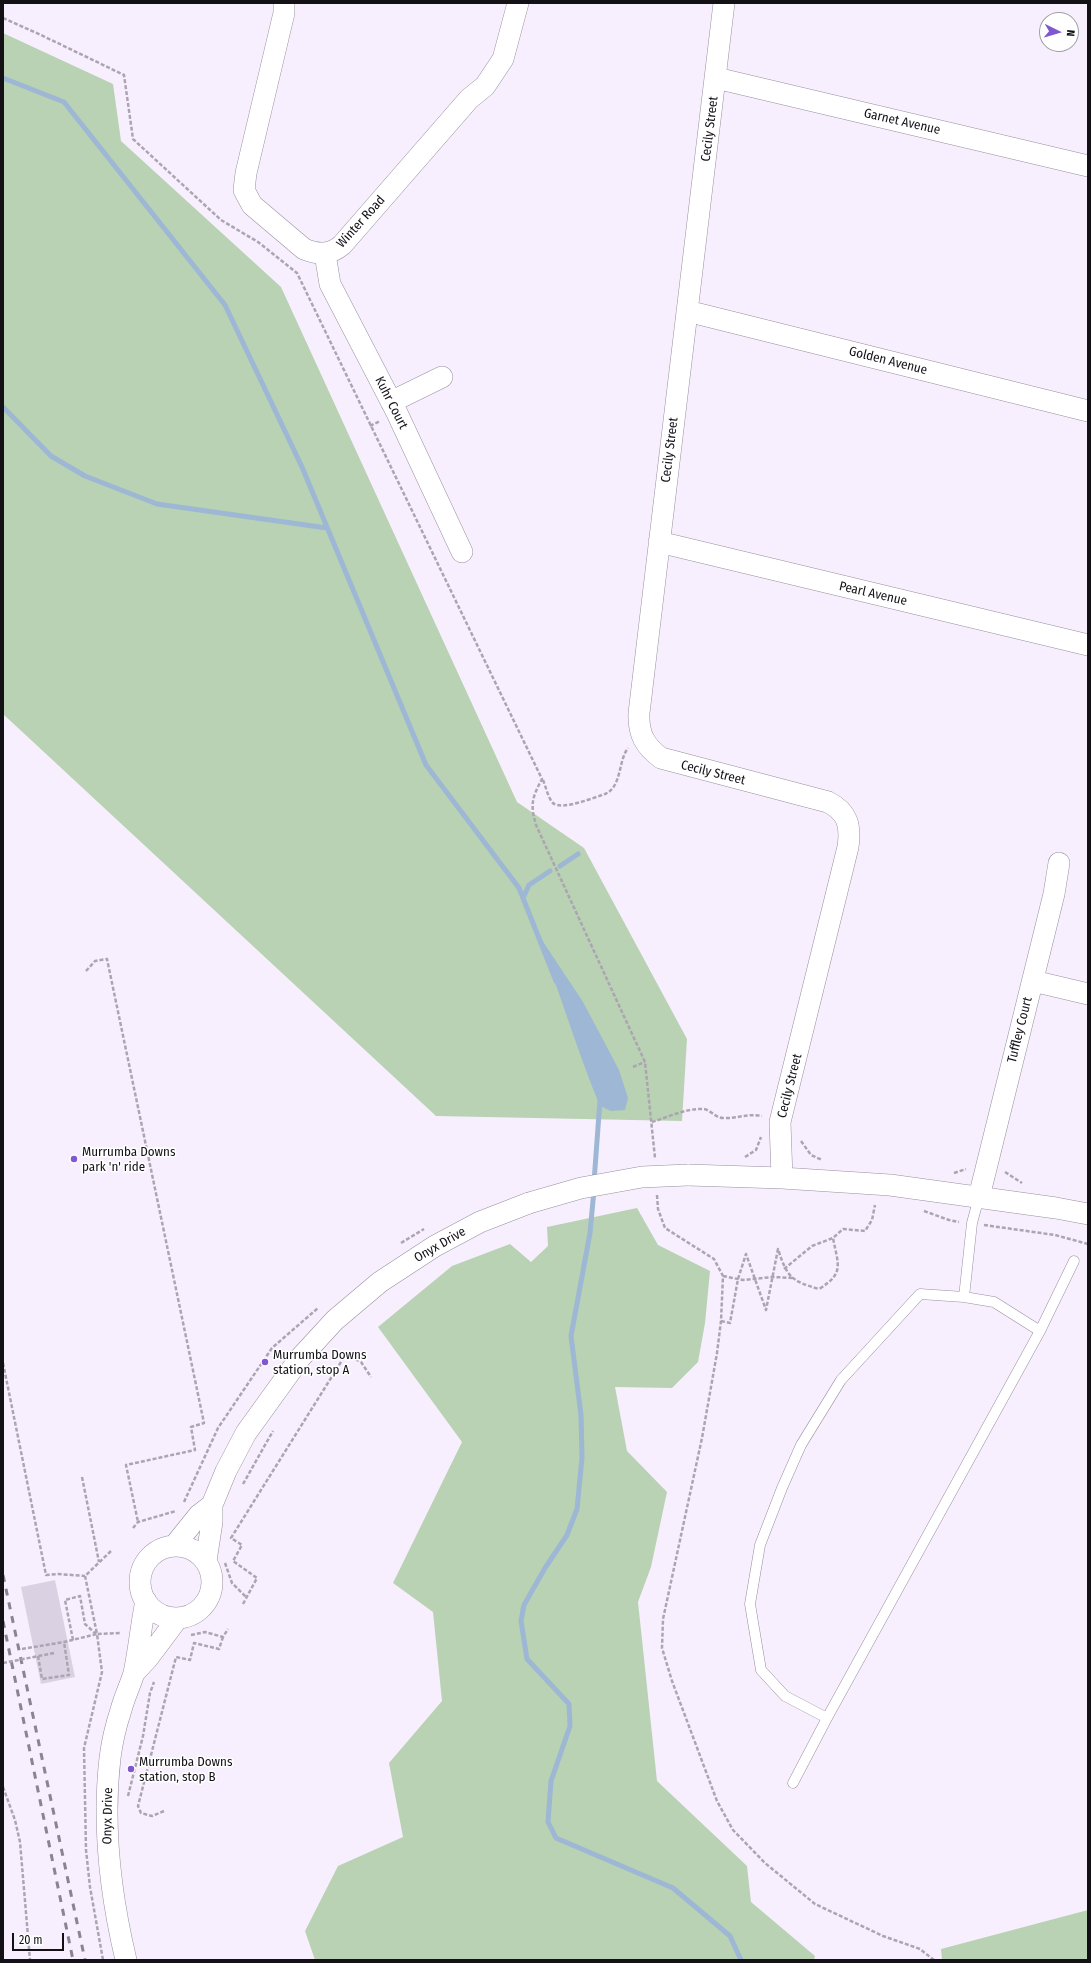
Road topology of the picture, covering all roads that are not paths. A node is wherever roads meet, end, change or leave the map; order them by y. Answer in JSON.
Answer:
{"nodes":[{"id":1,"x":284,"y":3,"type":"edge"},
{"id":2,"x":518,"y":3,"type":"edge"},
{"id":3,"x":724,"y":3,"type":"edge"},
{"id":4,"x":716,"y":78,"type":"junction"},
{"id":5,"x":1088,"y":166,"type":"edge"},
{"id":6,"x":325,"y":254,"type":"junction"},
{"id":7,"x":687,"y":310,"type":"junction"},
{"id":8,"x":442,"y":378,"type":"dead end"},
{"id":9,"x":391,"y":402,"type":"junction"},
{"id":10,"x":1088,"y":411,"type":"edge"},
{"id":11,"x":659,"y":542,"type":"junction"},
{"id":12,"x":462,"y":552,"type":"dead end"},
{"id":13,"x":1088,"y":645,"type":"edge"},
{"id":14,"x":1059,"y":863,"type":"dead end"},
{"id":15,"x":1033,"y":981,"type":"junction"},
{"id":16,"x":1088,"y":994,"type":"edge"},
{"id":17,"x":782,"y":1178,"type":"junction"},
{"id":18,"x":979,"y":1197,"type":"junction"},
{"id":19,"x":1088,"y":1214,"type":"edge"},
{"id":20,"x":1074,"y":1261,"type":"dead end"},
{"id":21,"x":964,"y":1297,"type":"junction"},
{"id":22,"x":1040,"y":1331,"type":"junction"},
{"id":23,"x":212,"y":1505,"type":"junction"},
{"id":24,"x":174,"y":1546,"type":"junction"},
{"id":25,"x":215,"y":1561,"type":"junction"},
{"id":26,"x":146,"y":1601,"type":"junction"},
{"id":27,"x":178,"y":1618,"type":"junction"},
{"id":28,"x":134,"y":1673,"type":"junction"},
{"id":29,"x":827,"y":1718,"type":"junction"},
{"id":30,"x":793,"y":1782,"type":"dead end"},
{"id":31,"x":126,"y":1960,"type":"edge"}],
"edges":[{"from":1,"to":6,"type":"street","name":"Winter Road"},
{"from":2,"to":6,"type":"street","name":"Winter Road"},
{"from":3,"to":4,"type":"street","name":"Cecily Street"},
{"from":4,"to":5,"type":"street","name":"Garnet Avenue"},
{"from":4,"to":7,"type":"street","name":"Cecily Street"},
{"from":6,"to":9,"type":"street","name":"Kuhr Court"},
{"from":7,"to":10,"type":"street","name":"Golden Avenue"},
{"from":7,"to":11,"type":"street","name":"Cecily Street"},
{"from":8,"to":9,"type":"street"},
{"from":9,"to":12,"type":"street","name":"Kuhr Court"},
{"from":11,"to":13,"type":"street","name":"Pearl Avenue"},
{"from":11,"to":17,"type":"street","name":"Cecily Street"},
{"from":14,"to":15,"type":"street","name":"Tuffley Court"},
{"from":15,"to":16,"type":"street"},
{"from":15,"to":18,"type":"street","name":"Tuffley Court"},
{"from":17,"to":18,"type":"street"},
{"from":17,"to":23,"type":"street","name":"Onyx Drive","bridge":true},
{"from":18,"to":19,"type":"street"},
{"from":18,"to":21,"type":"lane"},
{"from":20,"to":22,"type":"lane"},
{"from":21,"to":22,"type":"lane"},
{"from":21,"to":29,"type":"lane"},
{"from":22,"to":29,"type":"lane"},
{"from":23,"to":24,"type":"street","name":"Onyx Drive"},
{"from":23,"to":25,"type":"street","name":"Onyx Drive"},
{"from":24,"to":25,"type":"street"},
{"from":24,"to":26,"type":"street"},
{"from":25,"to":27,"type":"street"},
{"from":26,"to":27,"type":"street"},
{"from":26,"to":28,"type":"street","name":"Onyx Drive"},
{"from":27,"to":28,"type":"street","name":"Onyx Drive"},
{"from":28,"to":31,"type":"street","name":"Onyx Drive"},
{"from":29,"to":30,"type":"lane"}]}
